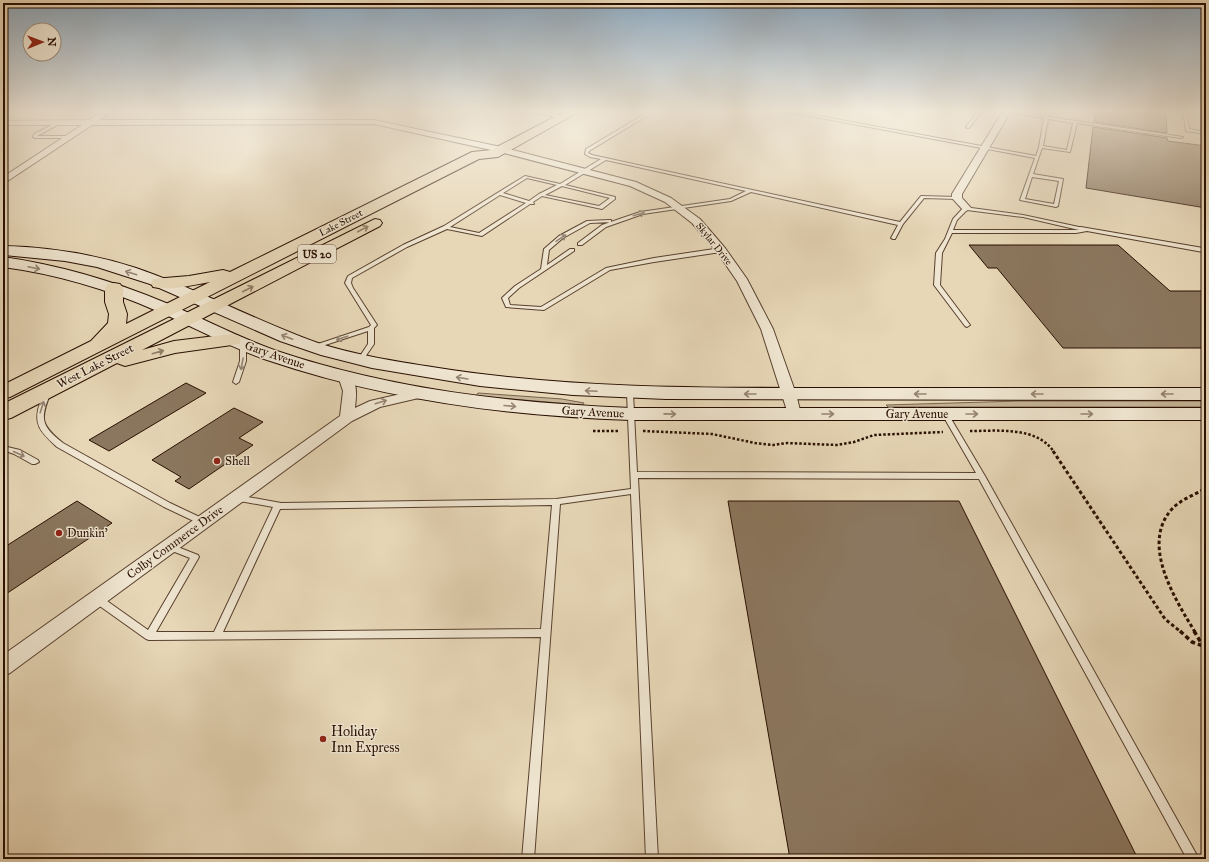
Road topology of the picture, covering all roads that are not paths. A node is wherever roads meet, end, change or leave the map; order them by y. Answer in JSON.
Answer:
{"nodes":[{"id":1,"x":48,"y":151,"type":"edge"},
{"id":2,"x":494,"y":151,"type":"edge"},
{"id":3,"x":587,"y":151,"type":"edge"},
{"id":4,"x":983,"y":151,"type":"edge"},
{"id":5,"x":1008,"y":151,"type":"edge"},
{"id":6,"x":1039,"y":151,"type":"edge"},
{"id":7,"x":497,"y":152,"type":"junction"},
{"id":8,"x":1037,"y":157,"type":"junction"},
{"id":9,"x":605,"y":159,"type":"junction"},
{"id":10,"x":481,"y":167,"type":"dead end"},
{"id":11,"x":582,"y":172,"type":"junction"},
{"id":12,"x":1030,"y":175,"type":"junction"},
{"id":13,"x":3,"y":181,"type":"edge"},
{"id":14,"x":561,"y":185,"type":"junction"},
{"id":15,"x":750,"y":191,"type":"junction"},
{"id":16,"x":500,"y":194,"type":"junction"},
{"id":17,"x":541,"y":196,"type":"junction"},
{"id":18,"x":957,"y":198,"type":"junction"},
{"id":19,"x":420,"y":200,"type":"dead end"},
{"id":20,"x":487,"y":202,"type":"junction"},
{"id":21,"x":532,"y":202,"type":"junction"},
{"id":22,"x":496,"y":204,"type":"dead end"},
{"id":23,"x":678,"y":207,"type":"junction"},
{"id":24,"x":477,"y":208,"type":"junction"},
{"id":25,"x":513,"y":208,"type":"dead end"},
{"id":26,"x":966,"y":208,"type":"junction"},
{"id":27,"x":486,"y":210,"type":"dead end"},
{"id":28,"x":520,"y":210,"type":"junction"},
{"id":29,"x":469,"y":213,"type":"junction"},
{"id":30,"x":503,"y":214,"type":"dead end"},
{"id":31,"x":478,"y":215,"type":"dead end"},
{"id":32,"x":511,"y":216,"type":"junction"},
{"id":33,"x":459,"y":219,"type":"junction"},
{"id":34,"x":494,"y":219,"type":"dead end"},
{"id":35,"x":620,"y":220,"type":"junction"},
{"id":36,"x":467,"y":221,"type":"dead end"},
{"id":37,"x":502,"y":222,"type":"junction"},
{"id":38,"x":901,"y":224,"type":"junction"},
{"id":39,"x":484,"y":225,"type":"dead end"},
{"id":40,"x":446,"y":227,"type":"junction"},
{"id":41,"x":1079,"y":227,"type":"junction"},
{"id":42,"x":494,"y":228,"type":"junction"},
{"id":43,"x":950,"y":231,"type":"junction"},
{"id":44,"x":892,"y":238,"type":"dead end"},
{"id":45,"x":580,"y":244,"type":"dead end"},
{"id":46,"x":3,"y":250,"type":"edge"},
{"id":47,"x":572,"y":250,"type":"dead end"},
{"id":48,"x":721,"y":250,"type":"junction"},
{"id":49,"x":1203,"y":250,"type":"dead end"},
{"id":50,"x":279,"y":255,"type":"junction"},
{"id":51,"x":7,"y":264,"type":"edge"},
{"id":52,"x":543,"y":270,"type":"junction"},
{"id":53,"x":159,"y":283,"type":"junction"},
{"id":54,"x":114,"y":288,"type":"junction"},
{"id":55,"x":193,"y":298,"type":"junction"},
{"id":56,"x":213,"y":306,"type":"junction"},
{"id":57,"x":169,"y":310,"type":"junction"},
{"id":58,"x":187,"y":319,"type":"junction"},
{"id":59,"x":967,"y":325,"type":"dead end"},
{"id":60,"x":371,"y":328,"type":"junction"},
{"id":61,"x":237,"y":342,"type":"junction"},
{"id":62,"x":96,"y":346,"type":"junction"},
{"id":63,"x":314,"y":347,"type":"junction"},
{"id":64,"x":361,"y":359,"type":"junction"},
{"id":65,"x":93,"y":367,"type":"junction"},
{"id":66,"x":346,"y":379,"type":"junction"},
{"id":67,"x":236,"y":382,"type":"dead end"},
{"id":68,"x":49,"y":390,"type":"junction"},
{"id":69,"x":3,"y":393,"type":"edge"},
{"id":70,"x":630,"y":393,"type":"junction"},
{"id":71,"x":418,"y":394,"type":"junction"},
{"id":72,"x":789,"y":394,"type":"junction"},
{"id":73,"x":1206,"y":394,"type":"edge"},
{"id":74,"x":3,"y":413,"type":"edge"},
{"id":75,"x":631,"y":414,"type":"junction"},
{"id":76,"x":794,"y":414,"type":"junction"},
{"id":77,"x":945,"y":414,"type":"junction"},
{"id":78,"x":1206,"y":414,"type":"edge"},
{"id":79,"x":347,"y":418,"type":"junction"},
{"id":80,"x":3,"y":448,"type":"edge"},
{"id":81,"x":35,"y":462,"type":"dead end"},
{"id":82,"x":634,"y":475,"type":"junction"},
{"id":83,"x":981,"y":476,"type":"junction"},
{"id":84,"x":635,"y":491,"type":"junction"},
{"id":85,"x":237,"y":498,"type":"junction"},
{"id":86,"x":556,"y":502,"type":"junction"},
{"id":87,"x":278,"y":505,"type":"junction"},
{"id":88,"x":203,"y":522,"type":"junction"},
{"id":89,"x":170,"y":546,"type":"junction"},
{"id":90,"x":96,"y":599,"type":"junction"},
{"id":91,"x":546,"y":633,"type":"junction"},
{"id":92,"x":149,"y":636,"type":"junction"},
{"id":93,"x":217,"y":636,"type":"junction"},
{"id":94,"x":3,"y":667,"type":"edge"},
{"id":95,"x":528,"y":859,"type":"edge"},
{"id":96,"x":652,"y":859,"type":"edge"},
{"id":97,"x":1192,"y":859,"type":"edge"}],
"edges":[{"from":1,"to":13,"type":"street"},
{"from":2,"to":7,"type":"street","name":"Skylar Drive"},
{"from":3,"to":9,"type":"lane"},
{"from":4,"to":18,"type":"street"},
{"from":5,"to":8,"type":"lane"},
{"from":6,"to":8,"type":"lane"},
{"from":7,"to":10,"type":"main road","name":"Lake Street","number":"US 20"},
{"from":7,"to":11,"type":"street","name":"Skylar Drive"},
{"from":7,"to":50,"type":"main road","name":"Lake Street","number":"US 20"},
{"from":8,"to":12,"type":"lane"},
{"from":9,"to":11,"type":"lane"},
{"from":9,"to":15,"type":"lane"},
{"from":11,"to":14,"type":"lane"},
{"from":11,"to":23,"type":"street","name":"Skylar Drive"},
{"from":12,"to":12,"type":"lane"},
{"from":14,"to":16,"type":"lane"},
{"from":14,"to":17,"type":"lane"},
{"from":14,"to":17,"type":"lane"},
{"from":15,"to":23,"type":"lane"},
{"from":15,"to":38,"type":"lane"},
{"from":16,"to":20,"type":"lane"},
{"from":16,"to":21,"type":"lane"},
{"from":17,"to":21,"type":"lane"},
{"from":18,"to":26,"type":"street"},
{"from":18,"to":38,"type":"lane"},
{"from":56,"to":19,"type":"main road","name":"Lake Street","number":"US 20","one_way":true},
{"from":20,"to":22,"type":"lane"},
{"from":20,"to":24,"type":"lane"},
{"from":21,"to":28,"type":"lane"},
{"from":35,"to":23,"type":"lane","one_way":true},
{"from":23,"to":48,"type":"street","name":"Skylar Drive"},
{"from":24,"to":27,"type":"lane"},
{"from":24,"to":29,"type":"lane"},
{"from":25,"to":28,"type":"lane"},
{"from":26,"to":41,"type":"lane"},
{"from":26,"to":43,"type":"lane"},
{"from":28,"to":32,"type":"lane"},
{"from":29,"to":31,"type":"lane"},
{"from":29,"to":33,"type":"lane"},
{"from":30,"to":32,"type":"lane"},
{"from":32,"to":37,"type":"lane"},
{"from":33,"to":36,"type":"lane"},
{"from":33,"to":40,"type":"lane"},
{"from":34,"to":37,"type":"lane"},
{"from":35,"to":45,"type":"lane"},
{"from":52,"to":35,"type":"lane","one_way":true},
{"from":37,"to":42,"type":"lane"},
{"from":38,"to":44,"type":"lane"},
{"from":39,"to":42,"type":"lane"},
{"from":40,"to":42,"type":"lane"},
{"from":40,"to":60,"type":"lane"},
{"from":41,"to":43,"type":"lane"},
{"from":41,"to":49,"type":"lane"},
{"from":43,"to":59,"type":"lane"},
{"from":53,"to":46,"type":"main road","name":"Gary Avenue","one_way":true},
{"from":47,"to":52,"type":"lane"},
{"from":48,"to":52,"type":"lane"},
{"from":48,"to":72,"type":"street","name":"Skylar Drive"},
{"from":50,"to":53,"type":"main road"},
{"from":50,"to":55,"type":"main road","name":"Lake Street","number":"US 20"},
{"from":51,"to":54,"type":"main road","name":"Gary Avenue","one_way":true},
{"from":53,"to":55,"type":"main road","name":"Gary Avenue"},
{"from":54,"to":57,"type":"main road","name":"Gary Avenue"},
{"from":54,"to":62,"type":"main road"},
{"from":55,"to":56,"type":"main road","name":"Gary Avenue"},
{"from":55,"to":57,"type":"main road","name":"Lake Street","number":"US 20"},
{"from":56,"to":58,"type":"main road","name":"Lake Street","number":"US 20"},
{"from":63,"to":56,"type":"main road","name":"Gary Avenue","one_way":true},
{"from":57,"to":58,"type":"main road","name":"Gary Avenue"},
{"from":57,"to":62,"type":"main road","name":"West Lake Street","number":"US 20"},
{"from":58,"to":61,"type":"main road","name":"Gary Avenue"},
{"from":58,"to":65,"type":"main road","name":"West Lake Street","number":"US 20"},
{"from":60,"to":63,"type":"lane","one_way":true},
{"from":60,"to":64,"type":"lane"},
{"from":65,"to":61,"type":"main road","one_way":true},
{"from":61,"to":66,"type":"main road","name":"Gary Avenue"},
{"from":61,"to":67,"type":"lane","one_way":true},
{"from":62,"to":69,"type":"main road","name":"West Lake Street","number":"US 20"},
{"from":63,"to":64,"type":"main road","name":"Gary Avenue"},
{"from":70,"to":64,"type":"main road","name":"Gary Avenue","one_way":true},
{"from":65,"to":68,"type":"main road","name":"West Lake Street","number":"US 20"},
{"from":66,"to":71,"type":"main road","name":"Gary Avenue"},
{"from":66,"to":79,"type":"street"},
{"from":68,"to":74,"type":"main road","name":"West Lake Street","number":"US 20"},
{"from":88,"to":68,"type":"lane","one_way":true},
{"from":72,"to":70,"type":"main road","name":"Gary Avenue","one_way":true},
{"from":70,"to":75,"type":"lane"},
{"from":71,"to":75,"type":"main road","name":"Gary Avenue","one_way":true},
{"from":79,"to":71,"type":"street","name":"Colby Commerce Drive","one_way":true},
{"from":73,"to":72,"type":"main road","name":"Gary Avenue","one_way":true},
{"from":72,"to":76,"type":"street","name":"Skylar Drive"},
{"from":75,"to":76,"type":"main road","name":"Gary Avenue","one_way":true},
{"from":75,"to":82,"type":"lane"},
{"from":76,"to":77,"type":"main road","name":"Gary Avenue","one_way":true},
{"from":77,"to":78,"type":"main road","name":"Gary Avenue","one_way":true},
{"from":77,"to":83,"type":"lane"},
{"from":79,"to":85,"type":"street","name":"Colby Commerce Drive"},
{"from":80,"to":81,"type":"lane","one_way":true},
{"from":82,"to":83,"type":"lane"},
{"from":82,"to":84,"type":"lane"},
{"from":83,"to":97,"type":"lane"},
{"from":84,"to":86,"type":"lane"},
{"from":84,"to":96,"type":"lane"},
{"from":85,"to":87,"type":"lane"},
{"from":85,"to":88,"type":"street","name":"Colby Commerce Drive"},
{"from":86,"to":87,"type":"lane"},
{"from":86,"to":91,"type":"lane"},
{"from":87,"to":93,"type":"lane"},
{"from":88,"to":89,"type":"street","name":"Colby Commerce Drive"},
{"from":89,"to":90,"type":"street","name":"Colby Commerce Drive"},
{"from":89,"to":92,"type":"lane"},
{"from":90,"to":92,"type":"lane"},
{"from":90,"to":94,"type":"street","name":"Colby Commerce Drive"},
{"from":91,"to":93,"type":"lane"},
{"from":91,"to":95,"type":"lane"},
{"from":92,"to":93,"type":"lane"}]}
